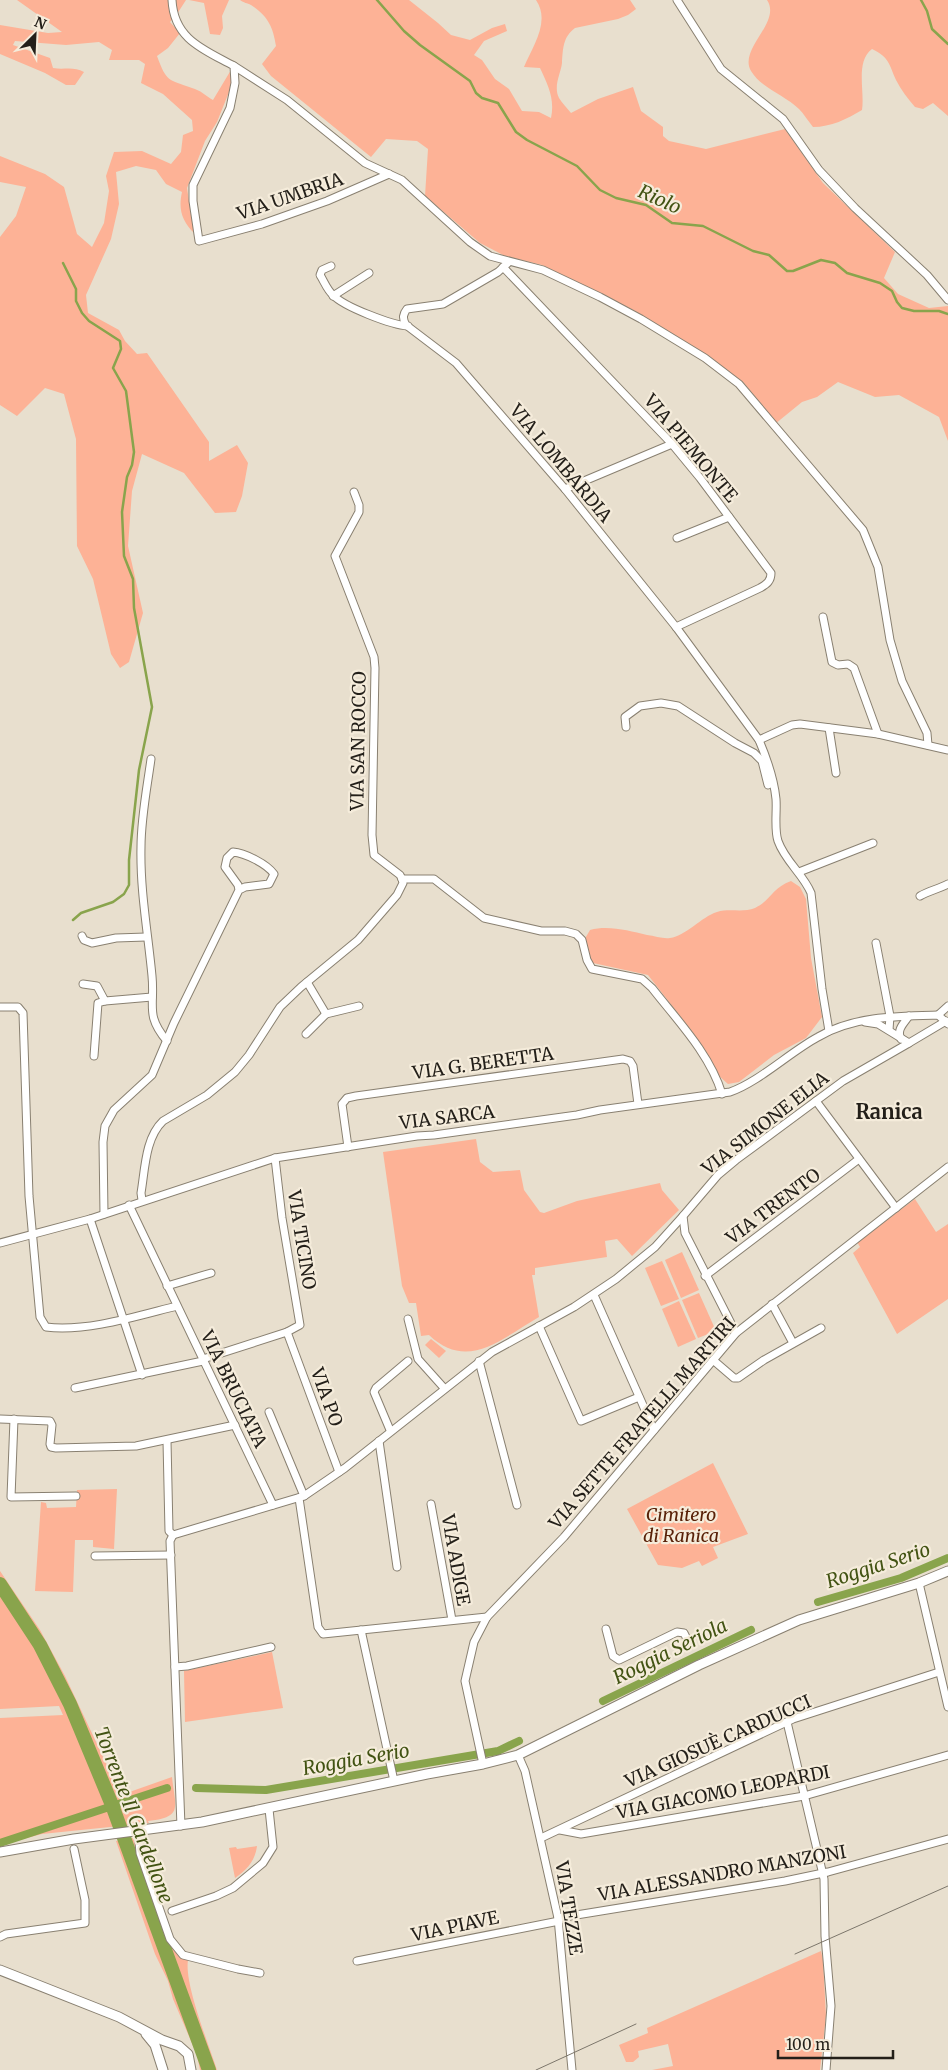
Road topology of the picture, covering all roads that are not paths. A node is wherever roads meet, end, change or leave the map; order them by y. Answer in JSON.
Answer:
{"nodes":[{"id":1,"x":172,"y":0,"type":"edge"},
{"id":2,"x":677,"y":0,"type":"edge"},
{"id":3,"x":234,"y":66,"type":"junction"},
{"id":4,"x":389,"y":174,"type":"junction"},
{"id":5,"x":506,"y":265,"type":"junction"},
{"id":6,"x":331,"y":266,"type":"dead end"},
{"id":7,"x":369,"y":273,"type":"dead end"},
{"id":8,"x":333,"y":296,"type":"junction"},
{"id":9,"x":948,"y":300,"type":"edge"},
{"id":10,"x":408,"y":326,"type":"junction"},
{"id":11,"x":672,"y":444,"type":"junction"},
{"id":12,"x":565,"y":490,"type":"junction"},
{"id":13,"x":354,"y":492,"type":"dead end"},
{"id":14,"x":729,"y":517,"type":"junction"},
{"id":15,"x":677,"y":538,"type":"dead end"},
{"id":16,"x":823,"y":617,"type":"dead end"},
{"id":17,"x":676,"y":627,"type":"junction"},
{"id":18,"x":626,"y":727,"type":"dead end"},
{"id":19,"x":829,"y":728,"type":"junction"},
{"id":20,"x":878,"y":734,"type":"junction"},
{"id":21,"x":759,"y":740,"type":"junction"},
{"id":22,"x":928,"y":745,"type":"junction"},
{"id":23,"x":948,"y":750,"type":"edge"},
{"id":24,"x":151,"y":759,"type":"dead end"},
{"id":25,"x":836,"y":773,"type":"dead end"},
{"id":26,"x":776,"y":798,"type":"junction"},
{"id":27,"x":873,"y":843,"type":"dead end"},
{"id":28,"x":799,"y":872,"type":"junction"},
{"id":29,"x":402,"y":879,"type":"junction"},
{"id":30,"x":948,"y":884,"type":"edge"},
{"id":31,"x":239,"y":890,"type":"junction"},
{"id":32,"x":920,"y":896,"type":"dead end"},
{"id":33,"x":82,"y":936,"type":"dead end"},
{"id":34,"x":146,"y":937,"type":"junction"},
{"id":35,"x":876,"y":943,"type":"dead end"},
{"id":36,"x":307,"y":982,"type":"junction"},
{"id":37,"x":83,"y":984,"type":"dead end"},
{"id":38,"x":152,"y":997,"type":"junction"},
{"id":39,"x":105,"y":1001,"type":"junction"},
{"id":40,"x":359,"y":1006,"type":"dead end"},
{"id":41,"x":948,"y":1006,"type":"edge"},
{"id":42,"x":0,"y":1007,"type":"edge"},
{"id":43,"x":326,"y":1014,"type":"junction"},
{"id":44,"x":938,"y":1014,"type":"junction"},
{"id":45,"x":890,"y":1016,"type":"junction"},
{"id":46,"x":909,"y":1016,"type":"junction"},
{"id":47,"x":859,"y":1021,"type":"junction"},
{"id":48,"x":947,"y":1023,"type":"edge"},
{"id":49,"x":889,"y":1030,"type":"junction"},
{"id":50,"x":829,"y":1031,"type":"junction"},
{"id":51,"x":306,"y":1034,"type":"dead end"},
{"id":52,"x":167,"y":1041,"type":"junction"},
{"id":53,"x":905,"y":1042,"type":"junction"},
{"id":54,"x":94,"y":1056,"type":"dead end"},
{"id":55,"x":722,"y":1094,"type":"junction"},
{"id":56,"x":816,"y":1101,"type":"junction"},
{"id":57,"x":638,"y":1104,"type":"junction"},
{"id":58,"x":348,"y":1147,"type":"junction"},
{"id":59,"x":275,"y":1158,"type":"junction"},
{"id":60,"x":859,"y":1159,"type":"junction"},
{"id":61,"x":948,"y":1167,"type":"edge"},
{"id":62,"x":142,"y":1200,"type":"junction"},
{"id":63,"x":130,"y":1205,"type":"junction"},
{"id":64,"x":896,"y":1208,"type":"junction"},
{"id":65,"x":104,"y":1214,"type":"junction"},
{"id":66,"x":683,"y":1216,"type":"junction"},
{"id":67,"x":90,"y":1219,"type":"junction"},
{"id":68,"x":685,"y":1234,"type":"junction"},
{"id":69,"x":31,"y":1236,"type":"junction"},
{"id":70,"x":0,"y":1243,"type":"edge"},
{"id":71,"x":655,"y":1248,"type":"junction"},
{"id":72,"x":211,"y":1273,"type":"dead end"},
{"id":73,"x":705,"y":1276,"type":"junction"},
{"id":74,"x":167,"y":1286,"type":"junction"},
{"id":75,"x":594,"y":1295,"type":"junction"},
{"id":76,"x":772,"y":1304,"type":"junction"},
{"id":77,"x":176,"y":1306,"type":"junction"},
{"id":78,"x":123,"y":1319,"type":"junction"},
{"id":79,"x":408,"y":1319,"type":"dead end"},
{"id":80,"x":539,"y":1326,"type":"junction"},
{"id":81,"x":821,"y":1328,"type":"dead end"},
{"id":82,"x":287,"y":1332,"type":"junction"},
{"id":83,"x":736,"y":1333,"type":"junction"},
{"id":84,"x":793,"y":1344,"type":"junction"},
{"id":85,"x":203,"y":1360,"type":"junction"},
{"id":86,"x":713,"y":1360,"type":"junction"},
{"id":87,"x":408,"y":1361,"type":"dead end"},
{"id":88,"x":479,"y":1361,"type":"junction"},
{"id":89,"x":142,"y":1375,"type":"junction"},
{"id":90,"x":75,"y":1388,"type":"dead end"},
{"id":91,"x":444,"y":1388,"type":"junction"},
{"id":92,"x":639,"y":1397,"type":"junction"},
{"id":93,"x":270,"y":1412,"type":"dead end"},
{"id":94,"x":0,"y":1419,"type":"edge"},
{"id":95,"x":14,"y":1419,"type":"junction"},
{"id":96,"x":235,"y":1425,"type":"junction"},
{"id":97,"x":390,"y":1430,"type":"junction"},
{"id":98,"x":654,"y":1430,"type":"junction"},
{"id":99,"x":167,"y":1440,"type":"junction"},
{"id":100,"x":379,"y":1441,"type":"junction"},
{"id":101,"x":339,"y":1472,"type":"junction"},
{"id":102,"x":76,"y":1496,"type":"dead end"},
{"id":103,"x":301,"y":1497,"type":"junction"},
{"id":104,"x":431,"y":1504,"type":"dead end"},
{"id":105,"x":273,"y":1505,"type":"junction"},
{"id":106,"x":517,"y":1505,"type":"dead end"},
{"id":107,"x":173,"y":1535,"type":"junction"},
{"id":108,"x":171,"y":1555,"type":"junction"},
{"id":109,"x":95,"y":1556,"type":"dead end"},
{"id":110,"x":397,"y":1567,"type":"dead end"},
{"id":111,"x":948,"y":1571,"type":"edge"},
{"id":112,"x":918,"y":1583,"type":"junction"},
{"id":113,"x":487,"y":1617,"type":"junction"},
{"id":114,"x":452,"y":1620,"type":"junction"},
{"id":115,"x":606,"y":1629,"type":"dead end"},
{"id":116,"x":361,"y":1630,"type":"junction"},
{"id":117,"x":690,"y":1645,"type":"dead end"},
{"id":118,"x":271,"y":1647,"type":"dead end"},
{"id":119,"x":175,"y":1667,"type":"junction"},
{"id":120,"x":939,"y":1672,"type":"junction"},
{"id":121,"x":948,"y":1707,"type":"edge"},
{"id":122,"x":787,"y":1722,"type":"junction"},
{"id":123,"x":518,"y":1755,"type":"junction"},
{"id":124,"x":948,"y":1755,"type":"edge"},
{"id":125,"x":482,"y":1756,"type":"junction"},
{"id":126,"x":394,"y":1781,"type":"junction"},
{"id":127,"x":804,"y":1796,"type":"junction"},
{"id":128,"x":269,"y":1809,"type":"junction"},
{"id":129,"x":181,"y":1826,"type":"junction"},
{"id":130,"x":560,"y":1830,"type":"junction"},
{"id":131,"x":134,"y":1831,"type":"junction"},
{"id":132,"x":541,"y":1838,"type":"junction"},
{"id":133,"x":948,"y":1840,"type":"edge"},
{"id":134,"x":74,"y":1849,"type":"dead end"},
{"id":135,"x":0,"y":1852,"type":"edge"},
{"id":136,"x":822,"y":1873,"type":"junction"},
{"id":137,"x":172,"y":1911,"type":"dead end"},
{"id":138,"x":559,"y":1919,"type":"junction"},
{"id":139,"x":0,"y":1938,"type":"edge"},
{"id":140,"x":357,"y":1961,"type":"dead end"},
{"id":141,"x":0,"y":1970,"type":"edge"},
{"id":142,"x":260,"y":1973,"type":"dead end"},
{"id":143,"x":141,"y":2029,"type":"junction"},
{"id":144,"x":177,"y":2046,"type":"junction"},
{"id":145,"x":162,"y":2067,"type":"edge"},
{"id":146,"x":189,"y":2068,"type":"edge"},
{"id":147,"x":572,"y":2070,"type":"edge"},
{"id":148,"x":826,"y":2070,"type":"edge"}],
"edges":[{"from":1,"to":3,"type":"street"},
{"from":2,"to":9,"type":"street"},
{"from":3,"to":4,"type":"street"},
{"from":3,"to":4,"type":"street","name":"VIA UMBRIA"},
{"from":4,"to":5,"type":"street"},
{"from":5,"to":10,"type":"street"},
{"from":5,"to":11,"type":"street","name":"VIA PIEMONTE"},
{"from":5,"to":22,"type":"street"},
{"from":6,"to":8,"type":"street"},
{"from":7,"to":8,"type":"street"},
{"from":8,"to":10,"type":"street"},
{"from":10,"to":12,"type":"street","name":"VIA LOMBARDIA"},
{"from":11,"to":12,"type":"street"},
{"from":11,"to":14,"type":"street","name":"VIA PIEMONTE"},
{"from":12,"to":17,"type":"street","name":"VIA LOMBARDIA"},
{"from":13,"to":29,"type":"street","name":"VIA SAN ROCCO"},
{"from":14,"to":15,"type":"street"},
{"from":14,"to":17,"type":"street","name":"VIA PIEMONTE"},
{"from":16,"to":20,"type":"street"},
{"from":17,"to":21,"type":"street","name":"VIA LOMBARDIA"},
{"from":18,"to":26,"type":"street"},
{"from":19,"to":20,"type":"street"},
{"from":19,"to":21,"type":"street"},
{"from":19,"to":25,"type":"street"},
{"from":20,"to":22,"type":"street"},
{"from":21,"to":26,"type":"street","name":"VIA LOMBARDIA"},
{"from":22,"to":23,"type":"street"},
{"from":24,"to":34,"type":"street"},
{"from":26,"to":28,"type":"street"},
{"from":27,"to":28,"type":"street"},
{"from":28,"to":50,"type":"street"},
{"from":29,"to":36,"type":"street"},
{"from":29,"to":55,"type":"street"},
{"from":30,"to":32,"type":"street"},
{"from":31,"to":31,"type":"street"},
{"from":31,"to":52,"type":"street"},
{"from":33,"to":34,"type":"street"},
{"from":34,"to":38,"type":"street"},
{"from":35,"to":45,"type":"street"},
{"from":36,"to":43,"type":"street"},
{"from":36,"to":62,"type":"street"},
{"from":37,"to":39,"type":"street"},
{"from":38,"to":39,"type":"street"},
{"from":38,"to":52,"type":"street"},
{"from":39,"to":54,"type":"street"},
{"from":40,"to":43,"type":"street"},
{"from":41,"to":44,"type":"street"},
{"from":42,"to":69,"type":"street"},
{"from":43,"to":51,"type":"street"},
{"from":44,"to":46,"type":"street","name":"VIA SARCA"},
{"from":44,"to":48,"type":"street"},
{"from":45,"to":46,"type":"street","name":"VIA SARCA"},
{"from":45,"to":47,"type":"street","name":"VIA SARCA"},
{"from":45,"to":49,"type":"street"},
{"from":46,"to":53,"type":"street"},
{"from":47,"to":49,"type":"street"},
{"from":47,"to":50,"type":"street","name":"VIA SARCA"},
{"from":48,"to":53,"type":"street","name":"VIA SIMONE ELIA"},
{"from":49,"to":53,"type":"street"},
{"from":50,"to":55,"type":"street","name":"VIA SARCA"},
{"from":52,"to":65,"type":"street"},
{"from":53,"to":56,"type":"street","name":"VIA SIMONE ELIA"},
{"from":55,"to":57,"type":"street","name":"VIA SARCA"},
{"from":56,"to":60,"type":"street"},
{"from":56,"to":66,"type":"street","name":"VIA SIMONE ELIA"},
{"from":57,"to":58,"type":"street","name":"VIA SARCA"},
{"from":57,"to":58,"type":"street","name":"VIA G. BERETTA"},
{"from":58,"to":59,"type":"street","name":"VIA SARCA"},
{"from":59,"to":62,"type":"street","name":"VIA SARCA"},
{"from":59,"to":82,"type":"street","name":"VIA TICINO"},
{"from":60,"to":64,"type":"street"},
{"from":60,"to":73,"type":"street","name":"VIA TRENTO"},
{"from":61,"to":64,"type":"street","name":"VIA SETTE FRATELLI MARTIRI"},
{"from":62,"to":63,"type":"street","name":"VIA SARCA"},
{"from":63,"to":65,"type":"street","name":"VIA SARCA"},
{"from":63,"to":74,"type":"street","name":"VIA BRUCIATA"},
{"from":64,"to":76,"type":"street","name":"VIA SETTE FRATELLI MARTIRI"},
{"from":65,"to":67,"type":"street","name":"VIA SARCA"},
{"from":66,"to":68,"type":"street"},
{"from":66,"to":71,"type":"street","name":"VIA SIMONE ELIA"},
{"from":67,"to":69,"type":"street","name":"VIA SARCA"},
{"from":67,"to":78,"type":"street"},
{"from":68,"to":71,"type":"street"},
{"from":68,"to":73,"type":"street"},
{"from":69,"to":70,"type":"street","name":"VIA SARCA"},
{"from":69,"to":78,"type":"street"},
{"from":71,"to":75,"type":"street"},
{"from":72,"to":74,"type":"street"},
{"from":73,"to":83,"type":"street"},
{"from":74,"to":77,"type":"street","name":"VIA BRUCIATA"},
{"from":75,"to":80,"type":"street"},
{"from":75,"to":92,"type":"street"},
{"from":76,"to":83,"type":"street","name":"VIA SETTE FRATELLI MARTIRI"},
{"from":76,"to":84,"type":"street"},
{"from":77,"to":78,"type":"street"},
{"from":77,"to":85,"type":"street","name":"VIA BRUCIATA"},
{"from":78,"to":89,"type":"street"},
{"from":79,"to":91,"type":"street"},
{"from":80,"to":88,"type":"street"},
{"from":80,"to":92,"type":"street"},
{"from":81,"to":84,"type":"street"},
{"from":82,"to":85,"type":"street"},
{"from":82,"to":101,"type":"street","name":"VIA PO"},
{"from":83,"to":86,"type":"street","name":"VIA SETTE FRATELLI MARTIRI"},
{"from":84,"to":86,"type":"street"},
{"from":85,"to":89,"type":"street"},
{"from":85,"to":96,"type":"street","name":"VIA BRUCIATA"},
{"from":86,"to":98,"type":"street","name":"VIA SETTE FRATELLI MARTIRI"},
{"from":87,"to":97,"type":"street"},
{"from":88,"to":91,"type":"street"},
{"from":88,"to":106,"type":"street"},
{"from":89,"to":90,"type":"street"},
{"from":91,"to":97,"type":"street"},
{"from":92,"to":98,"type":"street"},
{"from":93,"to":103,"type":"street"},
{"from":94,"to":95,"type":"street"},
{"from":95,"to":99,"type":"street"},
{"from":95,"to":102,"type":"street"},
{"from":96,"to":99,"type":"street"},
{"from":96,"to":105,"type":"street","name":"VIA BRUCIATA"},
{"from":97,"to":100,"type":"street"},
{"from":98,"to":113,"type":"street","name":"VIA SETTE FRATELLI MARTIRI"},
{"from":99,"to":107,"type":"street"},
{"from":100,"to":101,"type":"street"},
{"from":100,"to":110,"type":"street"},
{"from":101,"to":103,"type":"street"},
{"from":103,"to":105,"type":"street"},
{"from":103,"to":116,"type":"street"},
{"from":104,"to":114,"type":"street","name":"VIA ADIGE"},
{"from":105,"to":107,"type":"street"},
{"from":107,"to":108,"type":"street"},
{"from":108,"to":109,"type":"street"},
{"from":108,"to":119,"type":"street"},
{"from":111,"to":112,"type":"street"},
{"from":112,"to":120,"type":"street"},
{"from":112,"to":123,"type":"street"},
{"from":113,"to":114,"type":"street"},
{"from":113,"to":125,"type":"street","name":"VIA SETTE FRATELLI MARTIRI"},
{"from":114,"to":116,"type":"street"},
{"from":115,"to":117,"type":"street"},
{"from":116,"to":126,"type":"street"},
{"from":118,"to":119,"type":"street"},
{"from":119,"to":129,"type":"street"},
{"from":120,"to":121,"type":"street"},
{"from":120,"to":122,"type":"street","name":"VIA GIOSUÈ CARDUCCI"},
{"from":122,"to":127,"type":"street"},
{"from":122,"to":130,"type":"street","name":"VIA GIOSUÈ CARDUCCI"},
{"from":123,"to":125,"type":"street"},
{"from":123,"to":132,"type":"street","name":"VIA TEZZE"},
{"from":124,"to":127,"type":"street","name":"VIA GIACOMO LEOPARDI"},
{"from":125,"to":126,"type":"street"},
{"from":126,"to":128,"type":"street"},
{"from":127,"to":130,"type":"street","name":"VIA GIACOMO LEOPARDI"},
{"from":127,"to":136,"type":"street"},
{"from":128,"to":129,"type":"street"},
{"from":128,"to":137,"type":"street"},
{"from":129,"to":131,"type":"street"},
{"from":130,"to":132,"type":"street","name":"VIA GIOSUÈ CARDUCCI"},
{"from":131,"to":135,"type":"street"},
{"from":131,"to":142,"type":"street"},
{"from":132,"to":138,"type":"street","name":"VIA TEZZE"},
{"from":133,"to":136,"type":"street","name":"VIA ALESSANDRO MANZONI"},
{"from":134,"to":139,"type":"street"},
{"from":136,"to":138,"type":"street","name":"VIA ALESSANDRO MANZONI"},
{"from":136,"to":148,"type":"street"},
{"from":138,"to":140,"type":"street","name":"VIA PIAVE"},
{"from":138,"to":147,"type":"street","name":"VIA TEZZE"},
{"from":141,"to":143,"type":"street"},
{"from":143,"to":144,"type":"street"},
{"from":143,"to":145,"type":"street"},
{"from":144,"to":145,"type":"street"},
{"from":144,"to":146,"type":"street"}]}
